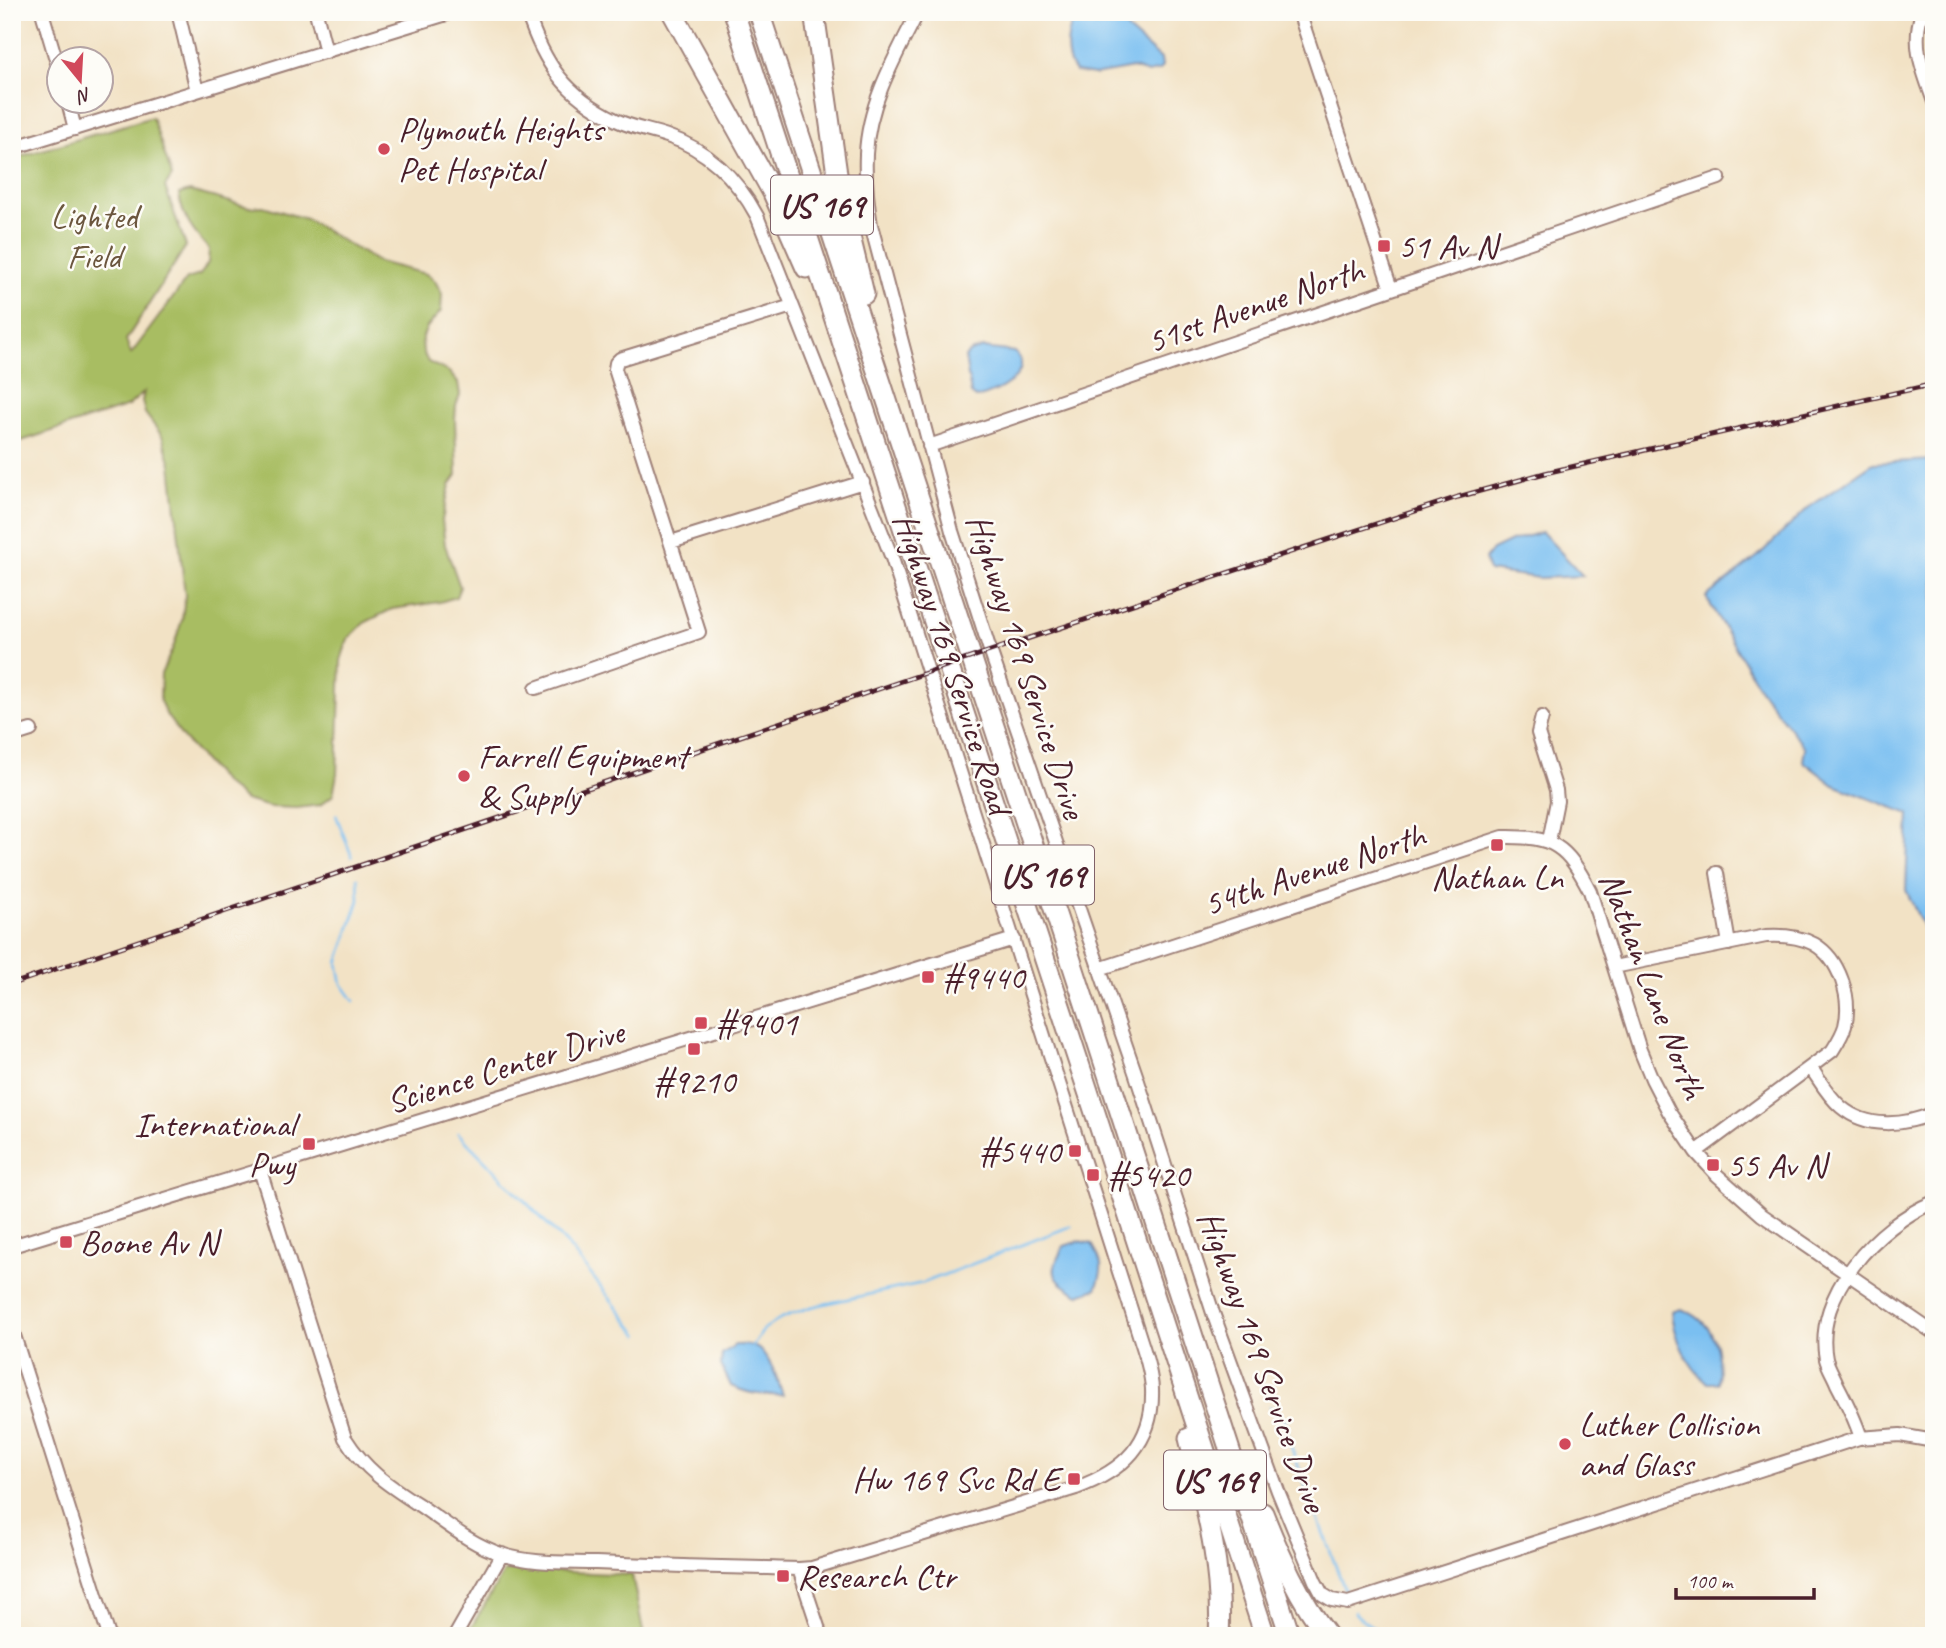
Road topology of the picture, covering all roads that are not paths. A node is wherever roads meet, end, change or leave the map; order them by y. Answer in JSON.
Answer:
{"nodes":[{"id":1,"x":42,"y":12,"type":"edge"},
{"id":2,"x":178,"y":12,"type":"edge"},
{"id":3,"x":316,"y":12,"type":"edge"},
{"id":4,"x":453,"y":12,"type":"edge"},
{"id":5,"x":527,"y":12,"type":"edge"},
{"id":6,"x":672,"y":12,"type":"edge"},
{"id":7,"x":734,"y":12,"type":"edge"},
{"id":8,"x":759,"y":12,"type":"edge"},
{"id":9,"x":814,"y":12,"type":"edge"},
{"id":10,"x":918,"y":12,"type":"edge"},
{"id":11,"x":1299,"y":12,"type":"edge"},
{"id":12,"x":1922,"y":12,"type":"edge"},
{"id":13,"x":52,"y":46,"type":"edge"},
{"id":14,"x":326,"y":52,"type":"junction"},
{"id":15,"x":197,"y":91,"type":"junction"},
{"id":16,"x":1934,"y":102,"type":"edge"},
{"id":17,"x":72,"y":116,"type":"edge"},
{"id":18,"x":75,"y":129,"type":"junction"},
{"id":19,"x":12,"y":148,"type":"edge"},
{"id":20,"x":1719,"y":178,"type":"dead end"},
{"id":21,"x":1391,"y":289,"type":"junction"},
{"id":22,"x":792,"y":306,"type":"junction"},
{"id":23,"x":853,"y":375,"type":"junction"},
{"id":24,"x":885,"y":398,"type":"junction"},
{"id":25,"x":929,"y":446,"type":"junction"},
{"id":26,"x":863,"y":482,"type":"junction"},
{"id":27,"x":671,"y":542,"type":"junction"},
{"id":28,"x":536,"y":688,"type":"dead end"},
{"id":29,"x":1542,"y":717,"type":"dead end"},
{"id":30,"x":31,"y":730,"type":"dead end"},
{"id":31,"x":12,"y":736,"type":"edge"},
{"id":32,"x":1549,"y":841,"type":"junction"},
{"id":33,"x":1717,"y":873,"type":"dead end"},
{"id":34,"x":1014,"y":939,"type":"junction"},
{"id":35,"x":1729,"y":944,"type":"junction"},
{"id":36,"x":1614,"y":967,"type":"junction"},
{"id":37,"x":1099,"y":969,"type":"junction"},
{"id":38,"x":1811,"y":1068,"type":"junction"},
{"id":39,"x":1934,"y":1113,"type":"edge"},
{"id":40,"x":1696,"y":1152,"type":"junction"},
{"id":41,"x":260,"y":1170,"type":"junction"},
{"id":42,"x":1934,"y":1202,"type":"edge"},
{"id":43,"x":12,"y":1246,"type":"edge"},
{"id":44,"x":1848,"y":1274,"type":"junction"},
{"id":45,"x":1164,"y":1325,"type":"junction"},
{"id":46,"x":12,"y":1329,"type":"edge"},
{"id":47,"x":1934,"y":1333,"type":"edge"},
{"id":48,"x":1198,"y":1353,"type":"junction"},
{"id":49,"x":1861,"y":1438,"type":"junction"},
{"id":50,"x":1934,"y":1441,"type":"edge"},
{"id":51,"x":502,"y":1554,"type":"junction"},
{"id":52,"x":799,"y":1569,"type":"junction"},
{"id":53,"x":109,"y":1636,"type":"edge"},
{"id":54,"x":454,"y":1636,"type":"edge"},
{"id":55,"x":821,"y":1636,"type":"edge"},
{"id":56,"x":1219,"y":1636,"type":"edge"},
{"id":57,"x":1265,"y":1636,"type":"edge"},
{"id":58,"x":1290,"y":1636,"type":"edge"},
{"id":59,"x":1328,"y":1636,"type":"edge"}],
"edges":[{"from":1,"to":13,"type":"street"},
{"from":2,"to":15,"type":"street"},
{"from":3,"to":14,"type":"street"},
{"from":4,"to":14,"type":"street"},
{"from":5,"to":22,"type":"street","name":"Highway 169 Service Road"},
{"from":6,"to":23,"type":"highway"},
{"from":7,"to":23,"type":"highway","number":"US 169"},
{"from":8,"to":24,"type":"highway","number":"US 169"},
{"from":9,"to":24,"type":"highway"},
{"from":10,"to":25,"type":"street","name":"Highway 169 Service Drive"},
{"from":11,"to":21,"type":"street"},
{"from":12,"to":16,"type":"street"},
{"from":14,"to":15,"type":"street"},
{"from":15,"to":18,"type":"street"},
{"from":17,"to":18,"type":"street"},
{"from":18,"to":19,"type":"street"},
{"from":20,"to":21,"type":"street","name":"51st Avenue North"},
{"from":21,"to":25,"type":"street","name":"51st Avenue North"},
{"from":22,"to":26,"type":"street","name":"Highway 169 Service Road"},
{"from":22,"to":27,"type":"street"},
{"from":23,"to":45,"type":"highway","number":"US 169"},
{"from":24,"to":48,"type":"highway","number":"US 169"},
{"from":25,"to":37,"type":"street","name":"Highway 169 Service Drive"},
{"from":26,"to":27,"type":"street"},
{"from":26,"to":34,"type":"street","name":"Highway 169 Service Road"},
{"from":27,"to":28,"type":"street"},
{"from":29,"to":32,"type":"street"},
{"from":30,"to":31,"type":"street"},
{"from":32,"to":36,"type":"street","name":"Nathan Lane North"},
{"from":32,"to":37,"type":"street","name":"54th Avenue North"},
{"from":33,"to":35,"type":"street"},
{"from":34,"to":41,"type":"street","name":"Science Center Drive"},
{"from":34,"to":52,"type":"street","name":"Highway 169 Service Road"},
{"from":35,"to":36,"type":"street"},
{"from":35,"to":38,"type":"street"},
{"from":36,"to":40,"type":"street","name":"Nathan Lane North"},
{"from":37,"to":49,"type":"street","name":"Highway 169 Service Drive"},
{"from":38,"to":39,"type":"street"},
{"from":38,"to":40,"type":"street"},
{"from":40,"to":44,"type":"street","name":"Nathan Lane North"},
{"from":41,"to":43,"type":"street","name":"Science Center Drive"},
{"from":41,"to":51,"type":"street"},
{"from":42,"to":44,"type":"street"},
{"from":44,"to":47,"type":"street","name":"Nathan Lane North"},
{"from":44,"to":49,"type":"street"},
{"from":45,"to":56,"type":"highway"},
{"from":45,"to":57,"type":"highway","number":"US 169"},
{"from":46,"to":53,"type":"street"},
{"from":48,"to":58,"type":"highway","number":"US 169"},
{"from":48,"to":59,"type":"highway"},
{"from":49,"to":50,"type":"street"},
{"from":51,"to":52,"type":"street"},
{"from":51,"to":54,"type":"street"},
{"from":52,"to":55,"type":"street"}]}
